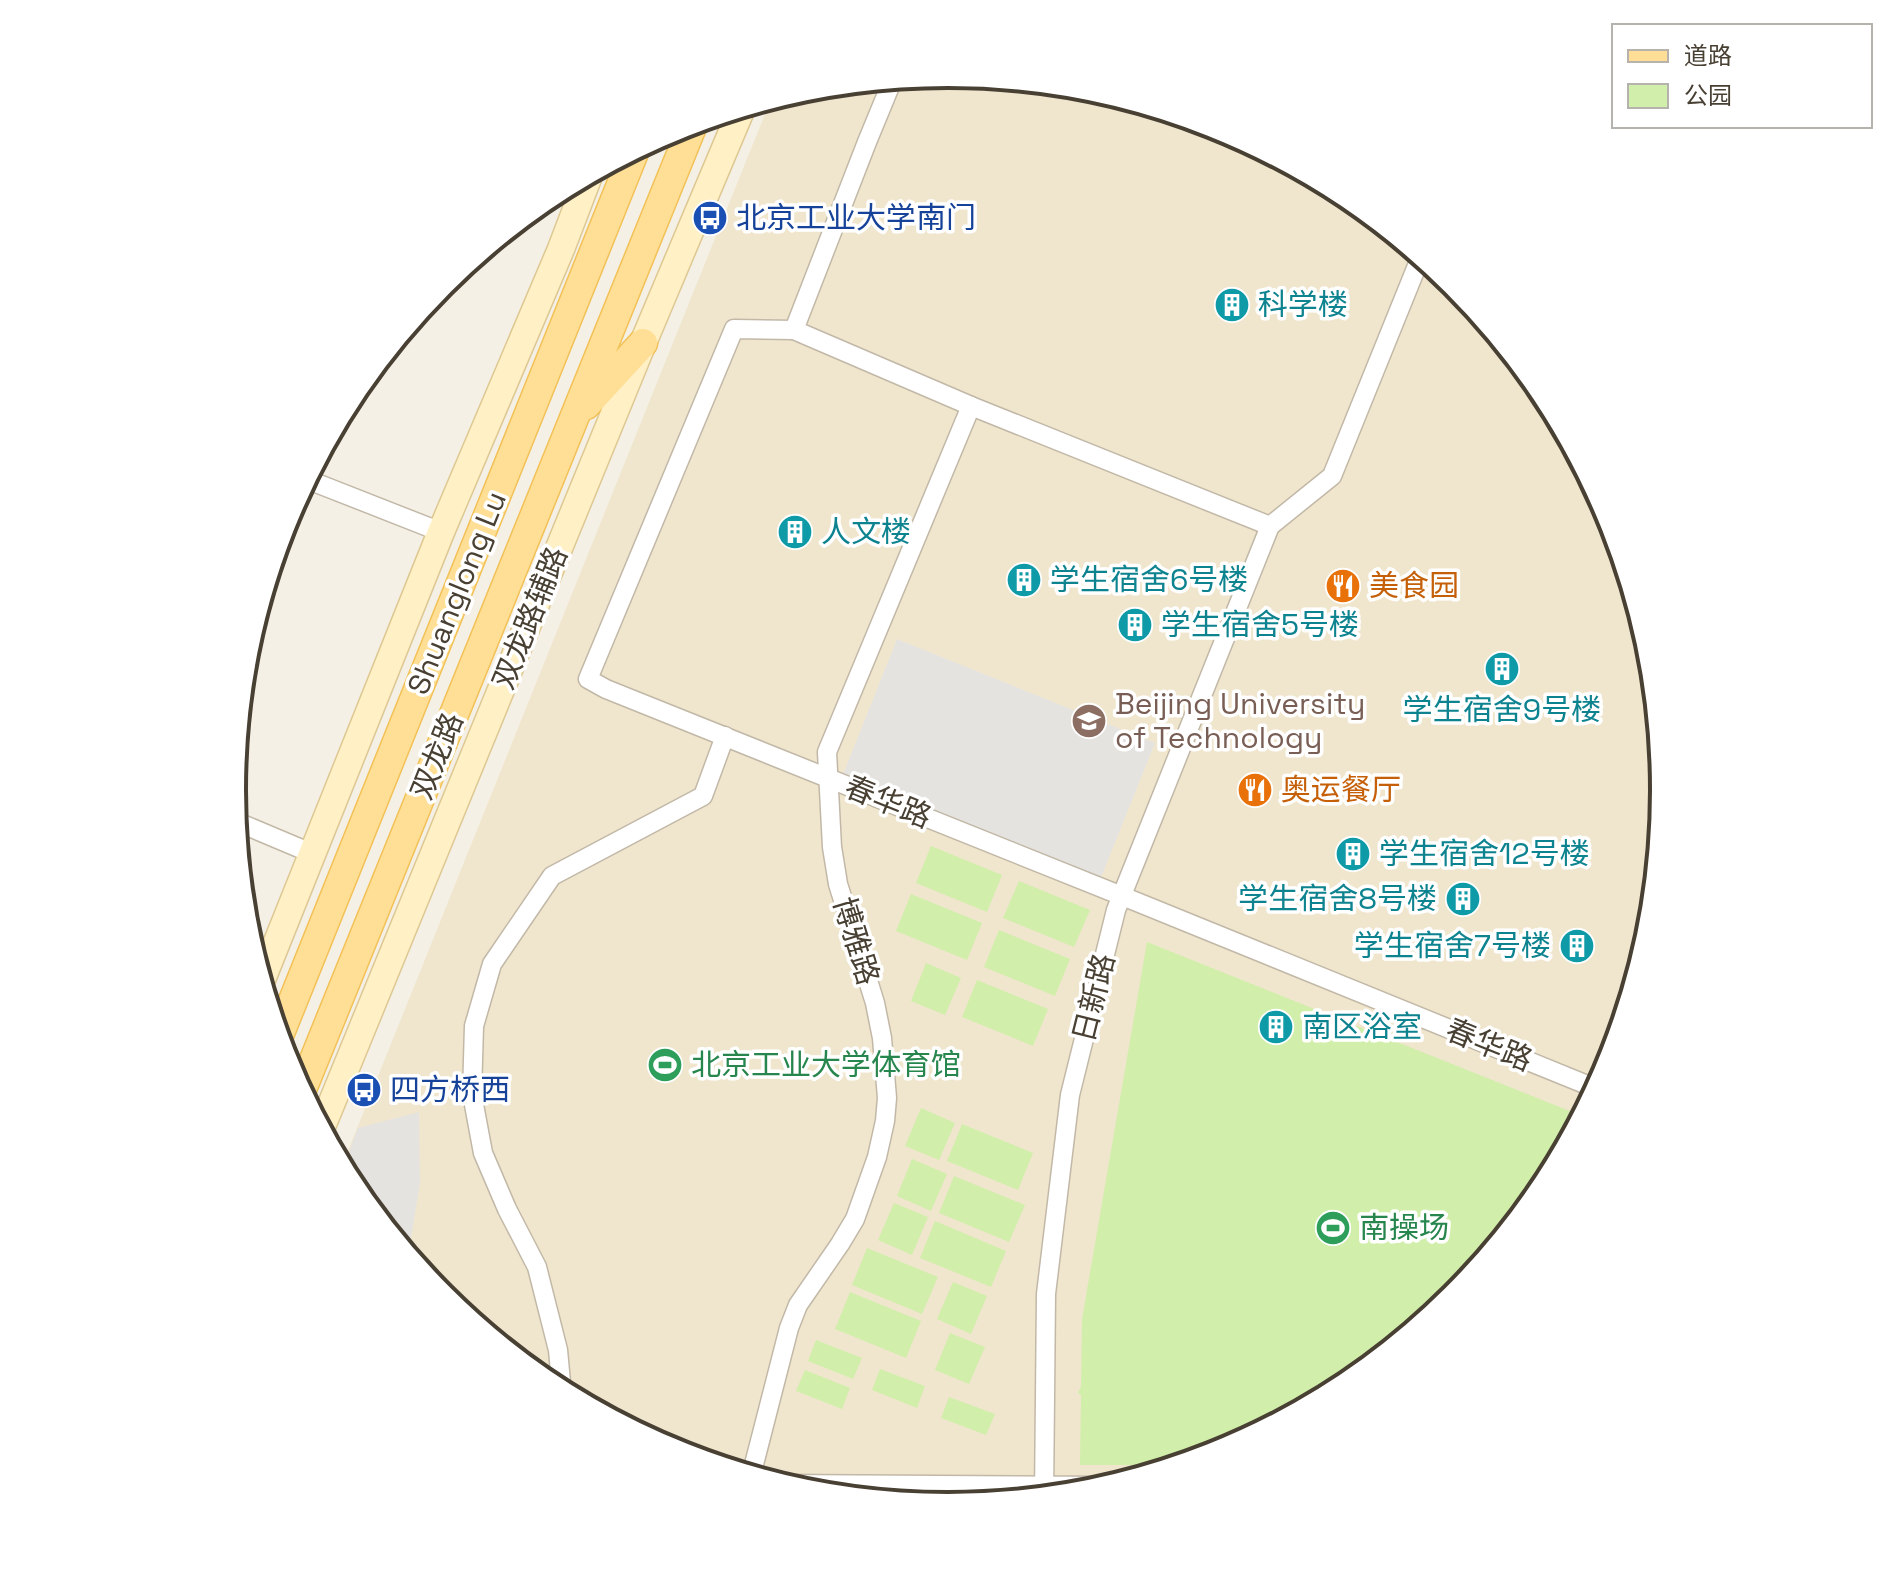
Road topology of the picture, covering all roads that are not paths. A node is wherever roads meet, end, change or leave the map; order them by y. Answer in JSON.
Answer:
{"nodes":[{"id":1,"x":888,"y":91,"type":"edge"},
{"id":2,"x":737,"y":121,"type":"edge"},
{"id":3,"x":688,"y":138,"type":"edge"},
{"id":4,"x":629,"y":164,"type":"edge"},
{"id":5,"x":583,"y":190,"type":"edge"},
{"id":6,"x":1416,"y":267,"type":"edge"},
{"id":7,"x":794,"y":330,"type":"junction"},
{"id":8,"x":643,"y":343,"type":"junction"},
{"id":9,"x":971,"y":406,"type":"junction"},
{"id":10,"x":572,"y":420,"type":"junction"},
{"id":11,"x":317,"y":483,"type":"edge"},
{"id":12,"x":1270,"y":526,"type":"junction"},
{"id":13,"x":441,"y":532,"type":"junction"},
{"id":14,"x":725,"y":736,"type":"junction"},
{"id":15,"x":830,"y":779,"type":"junction"},
{"id":16,"x":247,"y":826,"type":"edge"},
{"id":17,"x":311,"y":853,"type":"junction"},
{"id":18,"x":1122,"y":896,"type":"junction"},
{"id":19,"x":267,"y":965,"type":"edge"},
{"id":20,"x":285,"y":1020,"type":"edge"},
{"id":21,"x":307,"y":1077,"type":"edge"},
{"id":22,"x":1586,"y":1084,"type":"edge"},
{"id":23,"x":326,"y":1116,"type":"edge"},
{"id":24,"x":560,"y":1377,"type":"edge"},
{"id":25,"x":754,"y":1465,"type":"edge"},
{"id":26,"x":849,"y":1486,"type":"edge"},
{"id":27,"x":1044,"y":1486,"type":"edge"},
{"id":28,"x":1006,"y":1490,"type":"edge"}],
"edges":[{"from":1,"to":7,"type":"street"},
{"from":2,"to":8,"type":"main road","name":"双龙路辅路"},
{"from":3,"to":10,"type":"main road"},
{"from":4,"to":20,"type":"main road","name":"Shuanglong Lu"},
{"from":5,"to":13,"type":"main road"},
{"from":6,"to":12,"type":"street"},
{"from":7,"to":9,"type":"street"},
{"from":7,"to":14,"type":"street","name":"春华路"},
{"from":8,"to":10,"type":"main road"},
{"from":8,"to":23,"type":"main road","name":"双龙路辅路"},
{"from":9,"to":12,"type":"street"},
{"from":9,"to":15,"type":"street","name":"博雅路"},
{"from":10,"to":21,"type":"main road","name":"双龙路"},
{"from":11,"to":13,"type":"street"},
{"from":12,"to":18,"type":"street","name":"日新路"},
{"from":13,"to":17,"type":"main road"},
{"from":14,"to":15,"type":"street","name":"春华路"},
{"from":14,"to":24,"type":"street"},
{"from":15,"to":18,"type":"street","name":"春华路"},
{"from":15,"to":25,"type":"street","name":"博雅路"},
{"from":16,"to":17,"type":"street"},
{"from":17,"to":19,"type":"main road"},
{"from":18,"to":22,"type":"street","name":"春华路"},
{"from":18,"to":27,"type":"street","name":"日新路"},
{"from":26,"to":28,"type":"street"}]}
